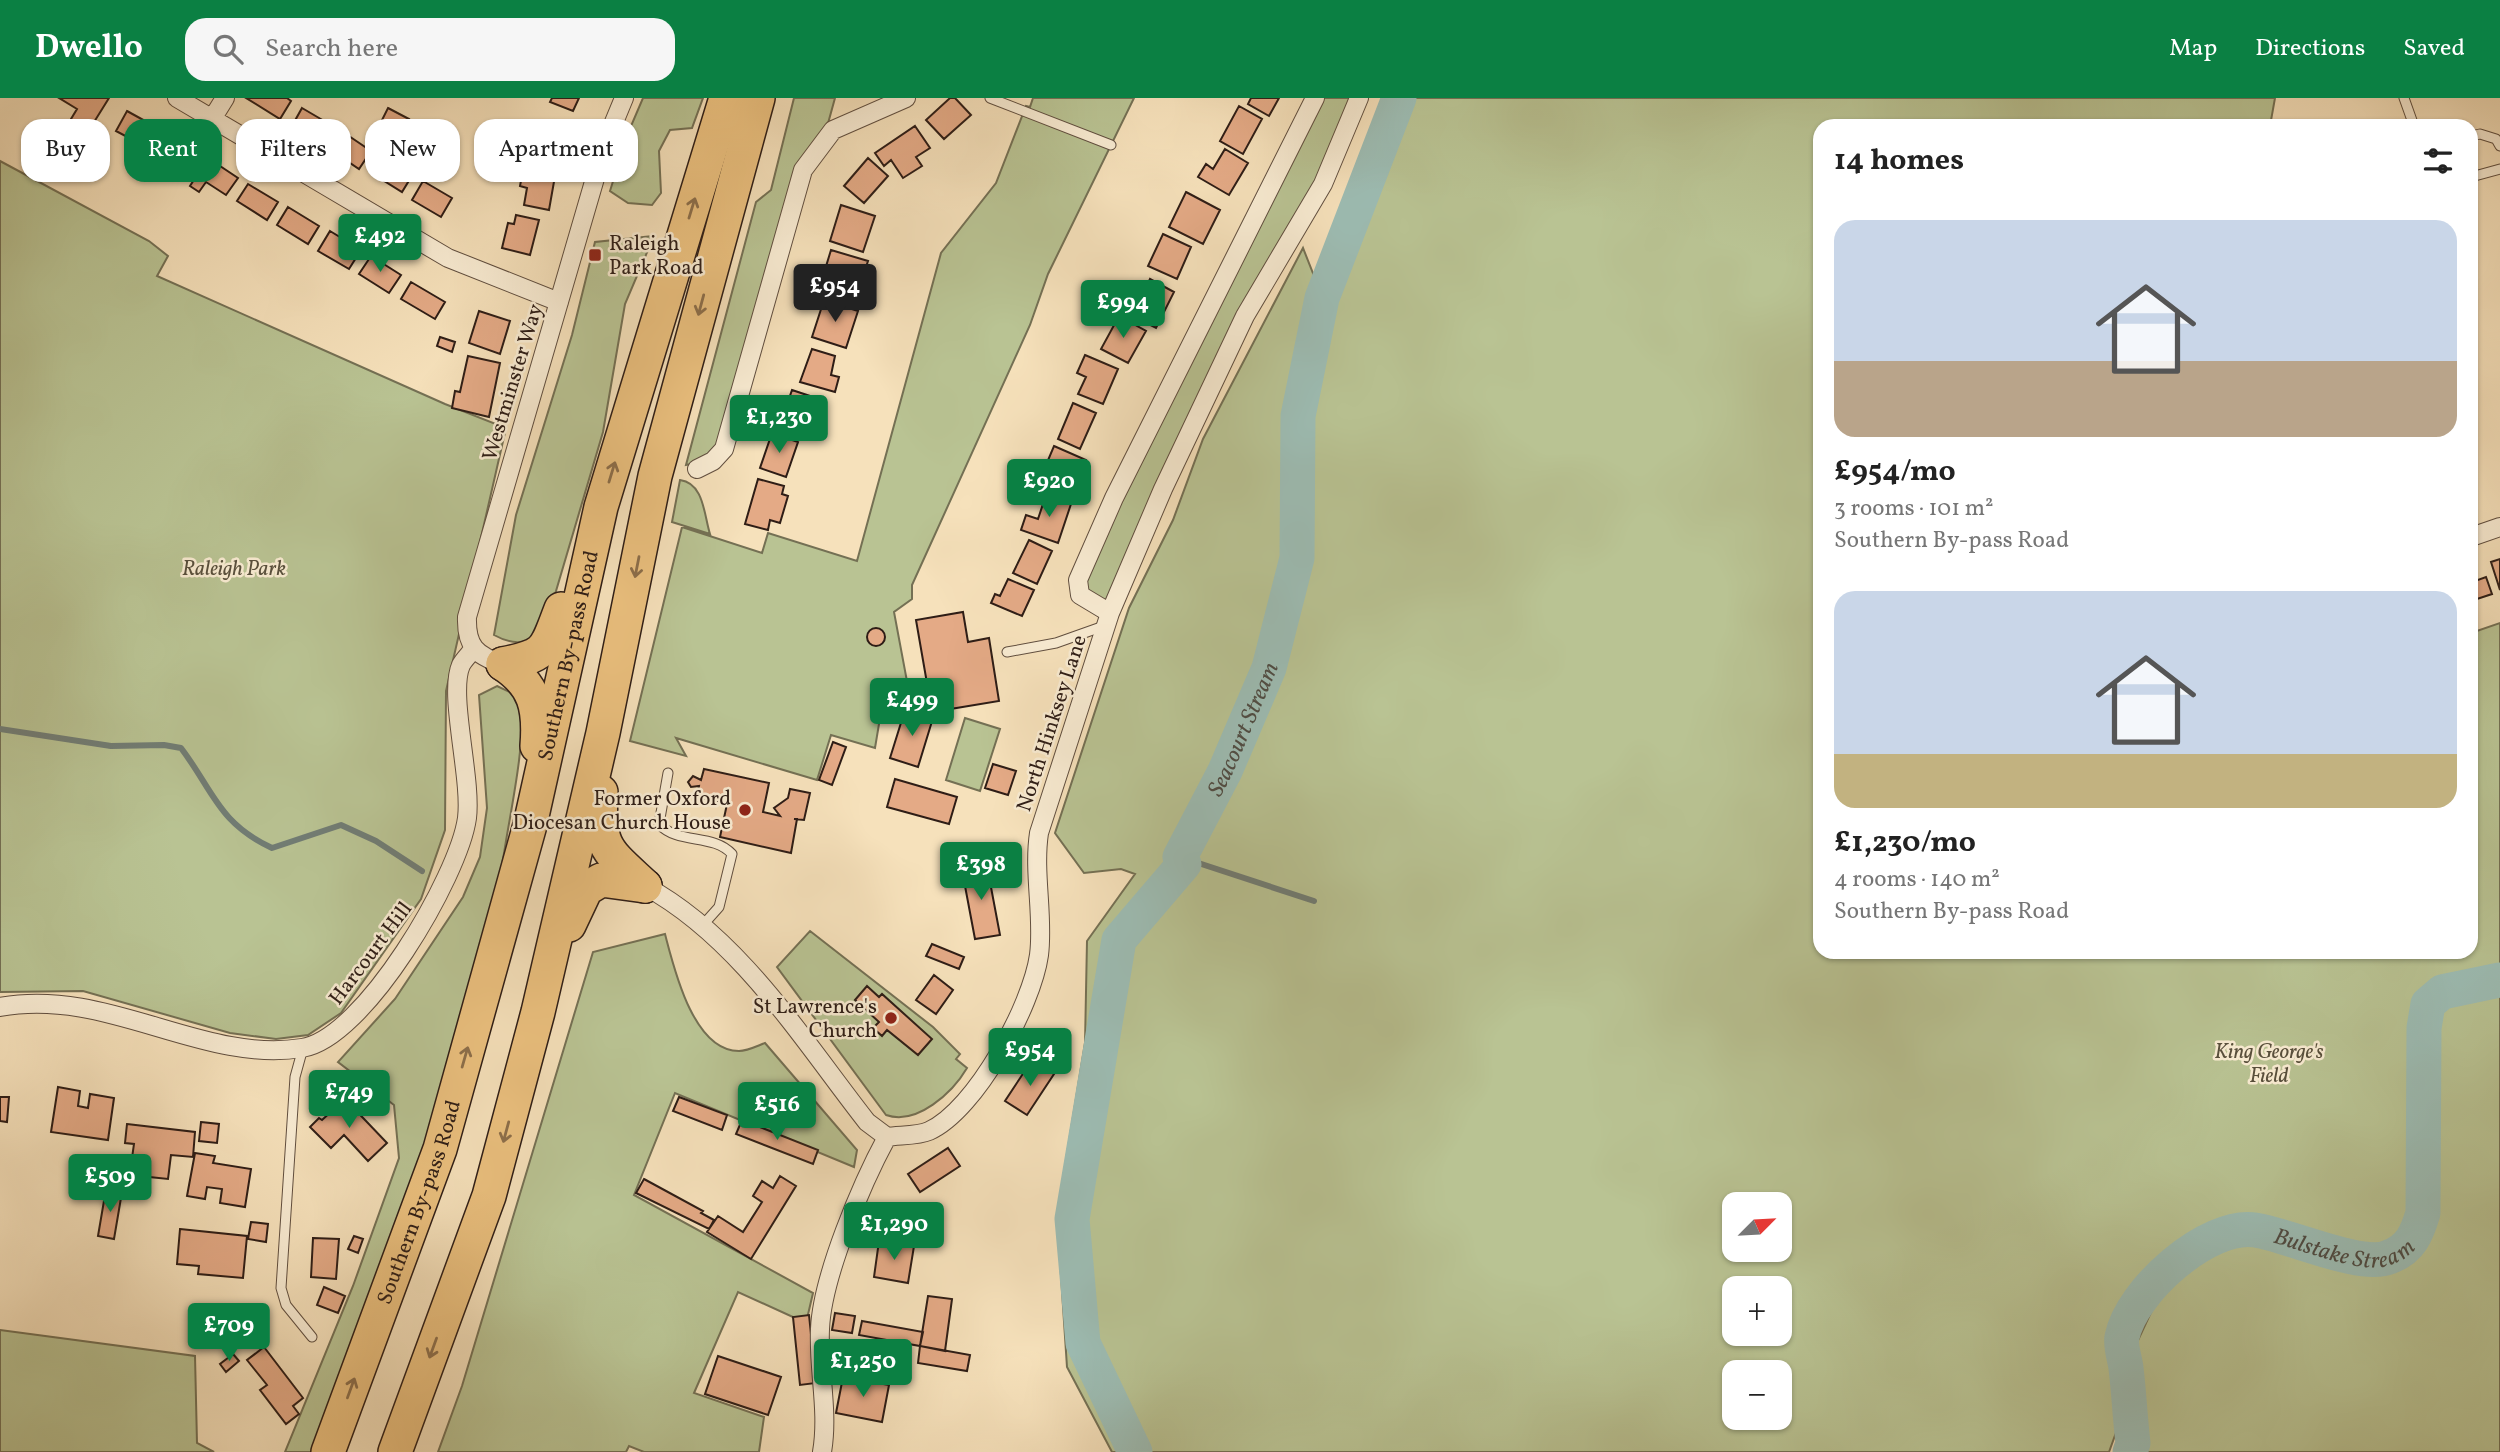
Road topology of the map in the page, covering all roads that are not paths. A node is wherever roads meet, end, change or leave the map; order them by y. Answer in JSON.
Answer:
{"nodes":[{"id":1,"x":177,"y":98,"type":"edge"},
{"id":2,"x":225,"y":98,"type":"edge"},
{"id":3,"x":624,"y":98,"type":"edge"},
{"id":4,"x":726,"y":98,"type":"edge"},
{"id":5,"x":758,"y":98,"type":"edge"},
{"id":6,"x":990,"y":98,"type":"edge"},
{"id":7,"x":1315,"y":98,"type":"edge"},
{"id":8,"x":1359,"y":98,"type":"edge"},
{"id":9,"x":2404,"y":98,"type":"edge"},
{"id":10,"x":901,"y":99,"type":"edge"},
{"id":11,"x":212,"y":119,"type":"joint"},
{"id":12,"x":2412,"y":119,"type":"edge"},
{"id":13,"x":222,"y":125,"type":"edge"},
{"id":14,"x":2478,"y":134,"type":"edge"},
{"id":15,"x":1111,"y":145,"type":"dead end"},
{"id":16,"x":2500,"y":146,"type":"edge"},
{"id":17,"x":2500,"y":169,"type":"edge"},
{"id":18,"x":2478,"y":175,"type":"edge"},
{"id":19,"x":559,"y":302,"type":"junction"},
{"id":20,"x":697,"y":469,"type":"dead end"},
{"id":21,"x":601,"y":507,"type":"junction"},
{"id":22,"x":2500,"y":527,"type":"edge"},
{"id":23,"x":2478,"y":535,"type":"edge"},
{"id":24,"x":1108,"y":619,"type":"junction"},
{"id":25,"x":1007,"y":652,"type":"dead end"},
{"id":26,"x":489,"y":656,"type":"junction"},
{"id":27,"x":603,"y":733,"type":"junction"},
{"id":28,"x":668,"y":773,"type":"dead end"},
{"id":29,"x":530,"y":825,"type":"junction"},
{"id":30,"x":645,"y":886,"type":"junction"},
{"id":31,"x":702,"y":926,"type":"junction"},
{"id":32,"x":548,"y":971,"type":"junction"},
{"id":33,"x":0,"y":1007,"type":"edge"},
{"id":34,"x":303,"y":1048,"type":"junction"},
{"id":35,"x":887,"y":1137,"type":"junction"},
{"id":36,"x":312,"y":1337,"type":"dead end"},
{"id":37,"x":328,"y":1452,"type":"edge"},
{"id":38,"x":395,"y":1452,"type":"edge"},
{"id":39,"x":822,"y":1452,"type":"edge"}],
"edges":[{"from":1,"to":11,"type":"street"},
{"from":2,"to":11,"type":"street"},
{"from":3,"to":19,"type":"street","name":"Westminster Way"},
{"from":21,"to":4,"type":"highway","name":"Southern By-pass Road","one_way":true},
{"from":5,"to":27,"type":"highway","one_way":true},
{"from":6,"to":15,"type":"lane"},
{"from":7,"to":24,"type":"street"},
{"from":8,"to":24,"type":"street","name":"North Hinksey Lane"},
{"from":9,"to":12,"type":"lane"},
{"from":10,"to":20,"type":"street"},
{"from":13,"to":19,"type":"street"},
{"from":14,"to":16,"type":"lane"},
{"from":17,"to":18,"type":"lane"},
{"from":19,"to":26,"type":"street","name":"Westminster Way"},
{"from":21,"to":26,"type":"highway"},
{"from":21,"to":29,"type":"highway","name":"Southern By-pass Road"},
{"from":22,"to":23,"type":"street"},
{"from":24,"to":25,"type":"lane"},
{"from":24,"to":35,"type":"street","name":"North Hinksey Lane"},
{"from":26,"to":29,"type":"highway"},
{"from":26,"to":34,"type":"street","name":"Harcourt Hill"},
{"from":27,"to":30,"type":"highway"},
{"from":27,"to":32,"type":"highway"},
{"from":28,"to":31,"type":"lane"},
{"from":37,"to":29,"type":"highway","name":"Southern By-pass Road","one_way":true},
{"from":30,"to":31,"type":"street"},
{"from":30,"to":32,"type":"highway"},
{"from":31,"to":35,"type":"street"},
{"from":32,"to":38,"type":"highway","one_way":true},
{"from":33,"to":34,"type":"street","name":"Harcourt Hill"},
{"from":34,"to":36,"type":"lane"},
{"from":35,"to":39,"type":"street"}]}
